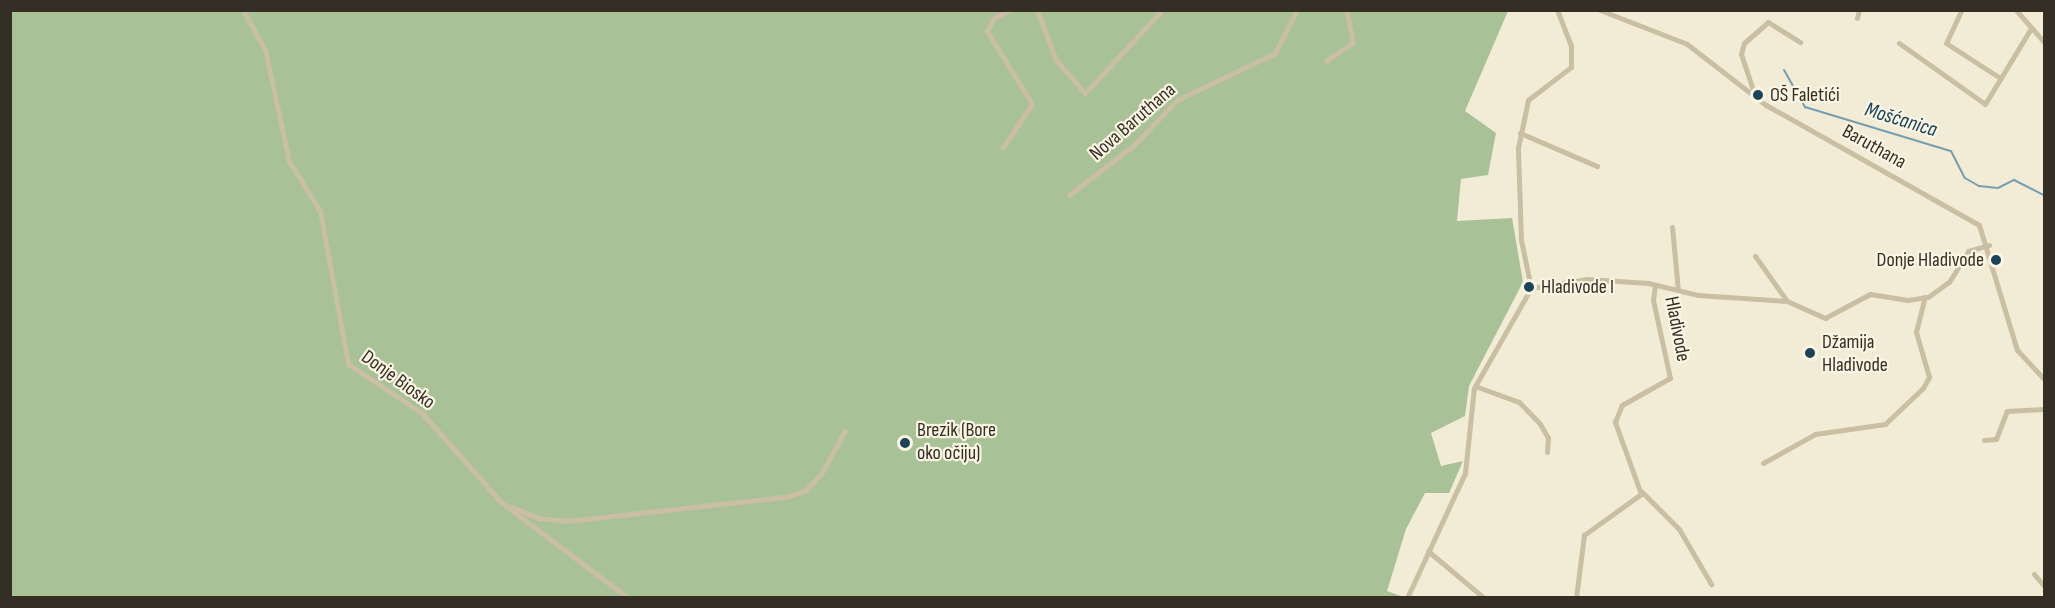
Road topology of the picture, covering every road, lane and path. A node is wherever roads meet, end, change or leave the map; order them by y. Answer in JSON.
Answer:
{"nodes":[{"id":1,"x":243,"y":10,"type":"edge"},
{"id":2,"x":1010,"y":10,"type":"edge"},
{"id":3,"x":1037,"y":10,"type":"edge"},
{"id":4,"x":1162,"y":10,"type":"edge"},
{"id":5,"x":1297,"y":10,"type":"edge"},
{"id":6,"x":1346,"y":10,"type":"edge"},
{"id":7,"x":1557,"y":10,"type":"edge"},
{"id":8,"x":1600,"y":10,"type":"edge"},
{"id":9,"x":1859,"y":10,"type":"edge"},
{"id":10,"x":2016,"y":10,"type":"edge"},
{"id":11,"x":1961,"y":11,"type":"edge"},
{"id":12,"x":1608,"y":12,"type":"edge"},
{"id":13,"x":1857,"y":18,"type":"dead end"},
{"id":14,"x":2030,"y":30,"type":"junction"},
{"id":15,"x":1800,"y":42,"type":"dead end"},
{"id":16,"x":2044,"y":42,"type":"edge"},
{"id":17,"x":1899,"y":43,"type":"dead end"},
{"id":18,"x":1326,"y":62,"type":"dead end"},
{"id":19,"x":2000,"y":78,"type":"junction"},
{"id":20,"x":1755,"y":96,"type":"junction"},
{"id":21,"x":1520,"y":135,"type":"junction"},
{"id":22,"x":1003,"y":147,"type":"dead end"},
{"id":23,"x":1597,"y":166,"type":"dead end"},
{"id":24,"x":1068,"y":195,"type":"dead end"},
{"id":25,"x":1672,"y":227,"type":"dead end"},
{"id":26,"x":1989,"y":245,"type":"junction"},
{"id":27,"x":1755,"y":256,"type":"dead end"},
{"id":28,"x":1655,"y":286,"type":"junction"},
{"id":29,"x":1531,"y":288,"type":"junction"},
{"id":30,"x":1678,"y":290,"type":"junction"},
{"id":31,"x":1925,"y":297,"type":"junction"},
{"id":32,"x":1787,"y":301,"type":"junction"},
{"id":33,"x":2044,"y":379,"type":"edge"},
{"id":34,"x":1475,"y":386,"type":"junction"},
{"id":35,"x":2044,"y":409,"type":"edge"},
{"id":36,"x":845,"y":431,"type":"dead end"},
{"id":37,"x":1984,"y":440,"type":"dead end"},
{"id":38,"x":1547,"y":452,"type":"dead end"},
{"id":39,"x":1763,"y":463,"type":"dead end"},
{"id":40,"x":1641,"y":491,"type":"junction"},
{"id":41,"x":502,"y":503,"type":"junction"},
{"id":42,"x":1428,"y":551,"type":"junction"},
{"id":43,"x":2034,"y":574,"type":"dead end"},
{"id":44,"x":1711,"y":584,"type":"dead end"},
{"id":45,"x":2044,"y":586,"type":"edge"},
{"id":46,"x":628,"y":597,"type":"edge"},
{"id":47,"x":1407,"y":597,"type":"edge"},
{"id":48,"x":1484,"y":597,"type":"edge"},
{"id":49,"x":1576,"y":597,"type":"edge"}],
"edges":[{"from":1,"to":41,"type":"street","name":"Donje Biosko"},
{"from":2,"to":22,"type":"street"},
{"from":3,"to":4,"type":"street"},
{"from":5,"to":24,"type":"street","name":"Nova Baruthana"},
{"from":6,"to":18,"type":"street"},
{"from":7,"to":21,"type":"street"},
{"from":8,"to":12,"type":"street","name":"Baruthana"},
{"from":9,"to":13,"type":"street"},
{"from":10,"to":14,"type":"street"},
{"from":11,"to":19,"type":"street"},
{"from":12,"to":20,"type":"street","name":"Baruthana"},
{"from":14,"to":16,"type":"street"},
{"from":14,"to":19,"type":"street"},
{"from":15,"to":20,"type":"street"},
{"from":17,"to":19,"type":"street"},
{"from":20,"to":26,"type":"street","name":"Baruthana"},
{"from":21,"to":23,"type":"street"},
{"from":21,"to":29,"type":"street"},
{"from":25,"to":30,"type":"street"},
{"from":26,"to":31,"type":"street"},
{"from":26,"to":33,"type":"street","name":"Baruthana"},
{"from":27,"to":32,"type":"street"},
{"from":28,"to":29,"type":"street","name":"Hladivode"},
{"from":28,"to":30,"type":"street","name":"Hladivode"},
{"from":28,"to":40,"type":"street","name":"Hladivode"},
{"from":29,"to":34,"type":"street"},
{"from":30,"to":32,"type":"street","name":"Hladivode"},
{"from":31,"to":32,"type":"street","name":"Hladivode"},
{"from":31,"to":39,"type":"street"},
{"from":34,"to":38,"type":"street"},
{"from":34,"to":42,"type":"street"},
{"from":35,"to":37,"type":"street"},
{"from":36,"to":41,"type":"street"},
{"from":40,"to":44,"type":"street"},
{"from":40,"to":49,"type":"street"},
{"from":41,"to":46,"type":"street","name":"Donje Biosko"},
{"from":42,"to":47,"type":"street"},
{"from":42,"to":48,"type":"street"},
{"from":43,"to":45,"type":"street"}]}
